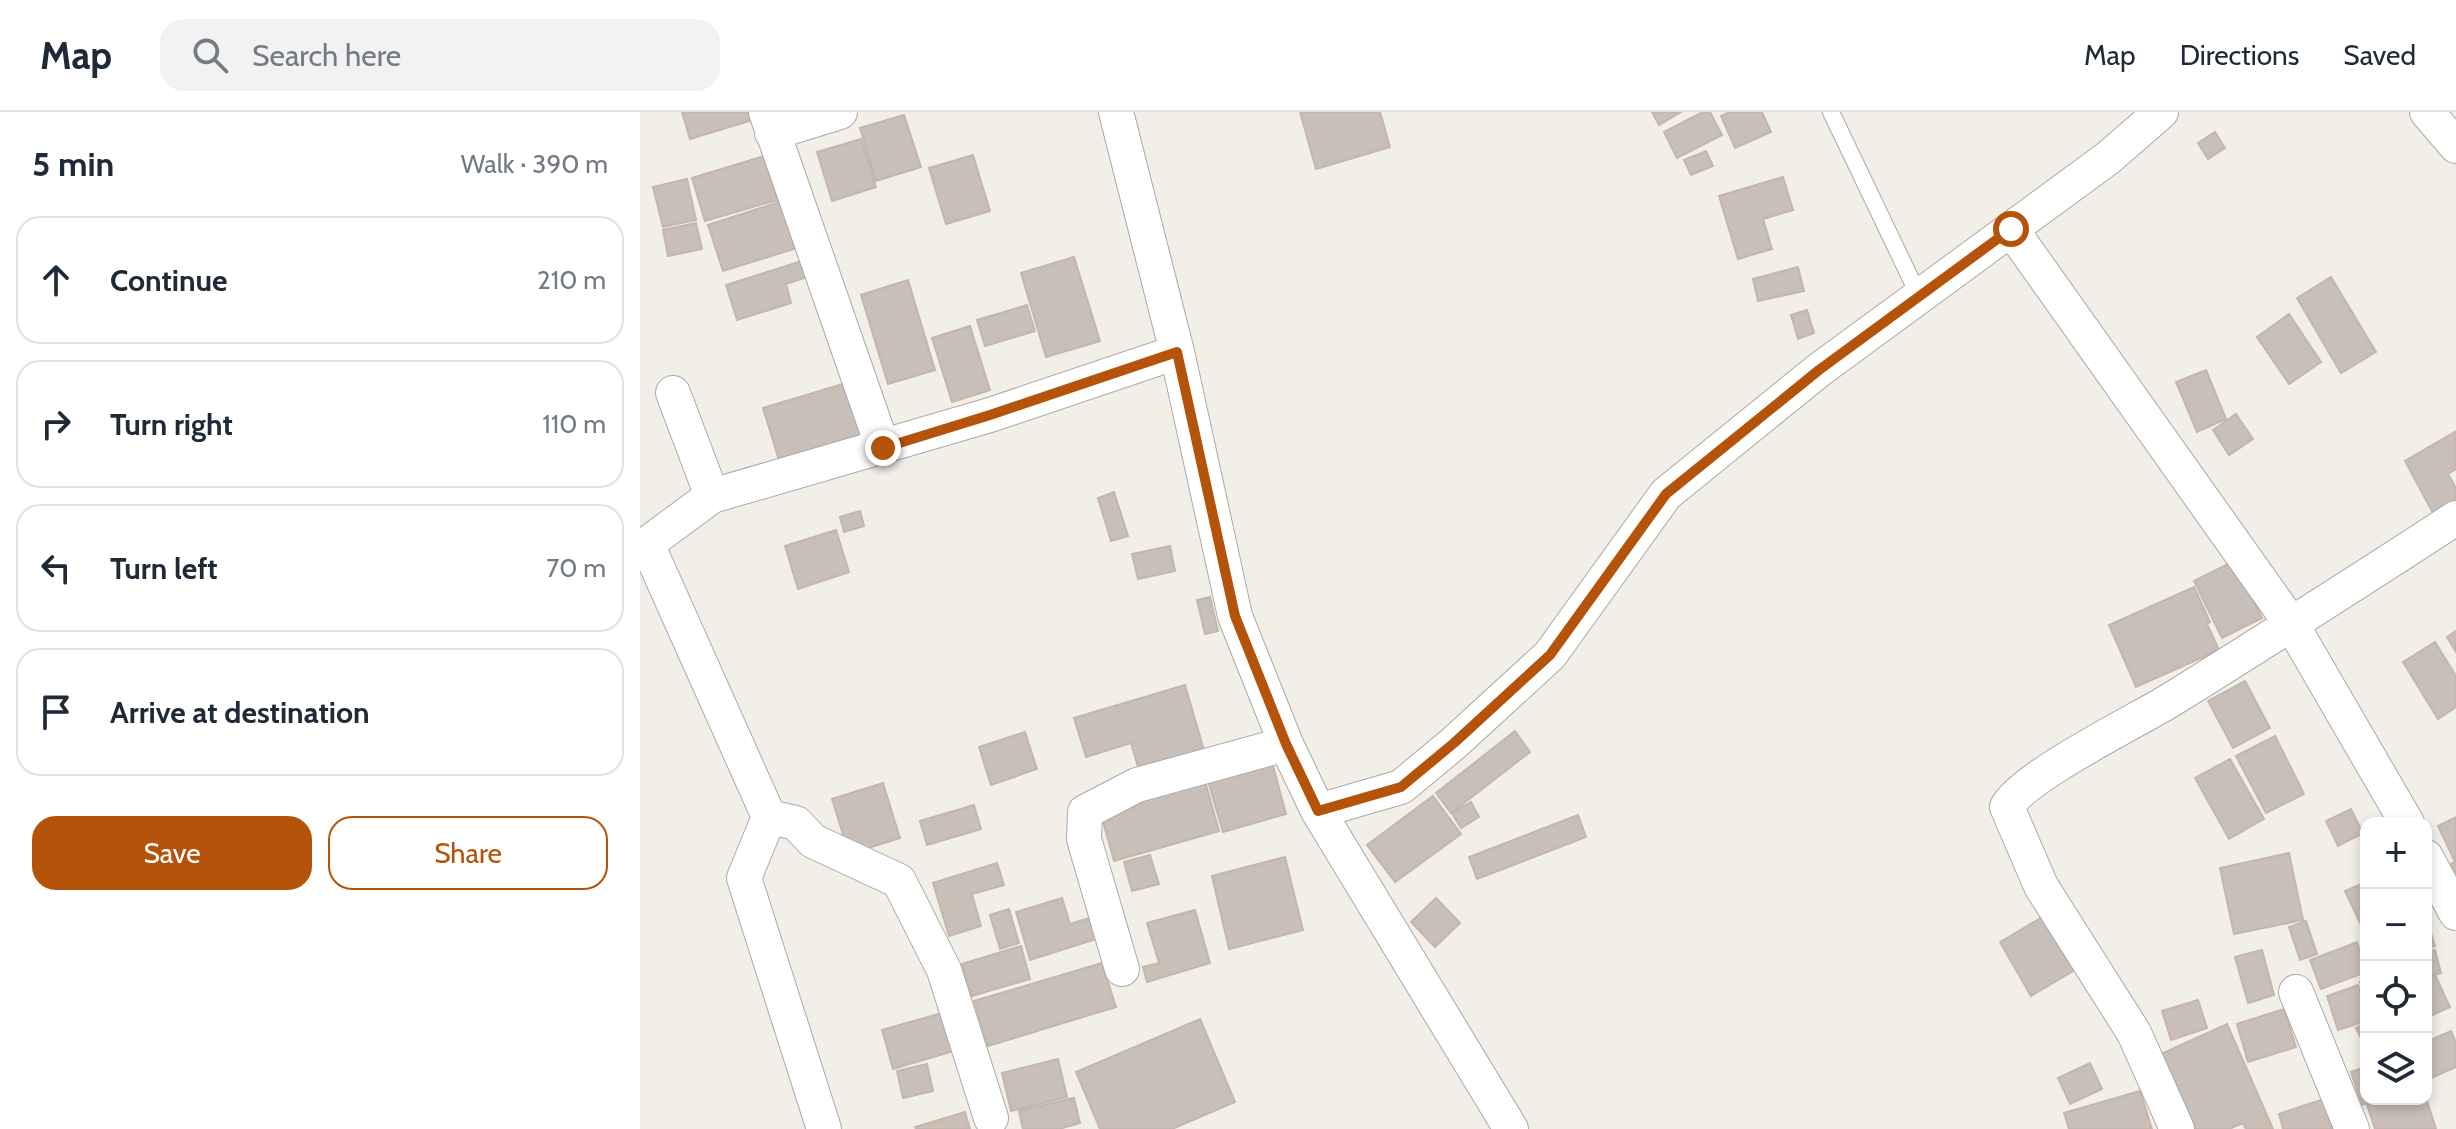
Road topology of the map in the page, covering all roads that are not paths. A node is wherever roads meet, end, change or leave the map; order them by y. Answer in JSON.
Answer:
{"nodes":[{"id":1,"x":840,"y":112,"type":"edge"},
{"id":2,"x":1116,"y":112,"type":"edge"},
{"id":3,"x":1831,"y":112,"type":"edge"},
{"id":4,"x":2161,"y":112,"type":"edge"},
{"id":5,"x":2427,"y":112,"type":"edge"},
{"id":6,"x":769,"y":122,"type":"edge"},
{"id":7,"x":2456,"y":146,"type":"edge"},
{"id":8,"x":2011,"y":229,"type":"junction"},
{"id":9,"x":1919,"y":296,"type":"junction"},
{"id":10,"x":1177,"y":352,"type":"junction"},
{"id":11,"x":673,"y":393,"type":"dead end"},
{"id":12,"x":883,"y":448,"type":"junction"},
{"id":13,"x":712,"y":496,"type":"junction"},
{"id":14,"x":2456,"y":518,"type":"edge"},
{"id":15,"x":643,"y":546,"type":"edge"},
{"id":16,"x":2292,"y":625,"type":"junction"},
{"id":17,"x":1286,"y":744,"type":"junction"},
{"id":18,"x":1318,"y":811,"type":"junction"},
{"id":19,"x":769,"y":817,"type":"junction"},
{"id":20,"x":2404,"y":817,"type":"edge"},
{"id":21,"x":2432,"y":868,"type":"edge"},
{"id":22,"x":2456,"y":913,"type":"edge"},
{"id":23,"x":1122,"y":969,"type":"dead end"},
{"id":24,"x":2296,"y":992,"type":"dead end"},
{"id":25,"x":991,"y":1118,"type":"dead end"},
{"id":26,"x":824,"y":1129,"type":"edge"},
{"id":27,"x":1511,"y":1129,"type":"edge"},
{"id":28,"x":2177,"y":1129,"type":"edge"},
{"id":29,"x":2352,"y":1129,"type":"edge"}],
"edges":[{"from":1,"to":6,"type":"street"},
{"from":2,"to":10,"type":"street"},
{"from":3,"to":9,"type":"lane"},
{"from":4,"to":8,"type":"street"},
{"from":5,"to":7,"type":"street"},
{"from":6,"to":12,"type":"street"},
{"from":8,"to":9,"type":"street"},
{"from":8,"to":16,"type":"street"},
{"from":9,"to":18,"type":"street"},
{"from":10,"to":12,"type":"street"},
{"from":10,"to":17,"type":"street"},
{"from":11,"to":13,"type":"street"},
{"from":12,"to":13,"type":"street"},
{"from":13,"to":15,"type":"street"},
{"from":14,"to":16,"type":"street"},
{"from":15,"to":19,"type":"street"},
{"from":16,"to":20,"type":"street"},
{"from":16,"to":28,"type":"street"},
{"from":17,"to":18,"type":"street"},
{"from":17,"to":23,"type":"street"},
{"from":18,"to":27,"type":"street"},
{"from":19,"to":25,"type":"street"},
{"from":19,"to":26,"type":"street"},
{"from":21,"to":22,"type":"street"},
{"from":24,"to":29,"type":"street"}]}
